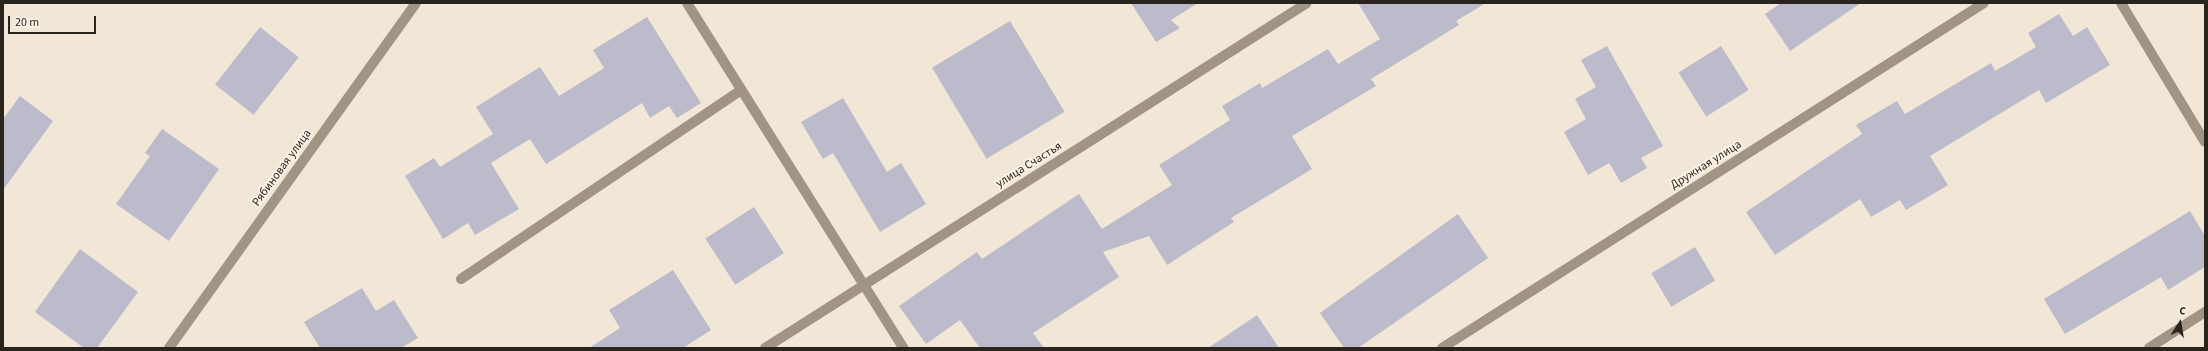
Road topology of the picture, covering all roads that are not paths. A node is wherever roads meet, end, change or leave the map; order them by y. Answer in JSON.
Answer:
{"nodes":[{"id":1,"x":416,"y":3,"type":"edge"},
{"id":2,"x":687,"y":3,"type":"edge"},
{"id":3,"x":1307,"y":3,"type":"edge"},
{"id":4,"x":1984,"y":3,"type":"edge"},
{"id":5,"x":2121,"y":3,"type":"edge"},
{"id":6,"x":741,"y":90,"type":"junction"},
{"id":7,"x":2205,"y":142,"type":"edge"},
{"id":8,"x":461,"y":279,"type":"dead end"},
{"id":9,"x":864,"y":285,"type":"junction"},
{"id":10,"x":2205,"y":312,"type":"edge"},
{"id":11,"x":169,"y":348,"type":"edge"},
{"id":12,"x":765,"y":348,"type":"edge"},
{"id":13,"x":903,"y":348,"type":"edge"},
{"id":14,"x":1442,"y":348,"type":"edge"},
{"id":15,"x":2149,"y":348,"type":"edge"}],
"edges":[{"from":1,"to":11,"type":"street","name":"Рябиновая улица"},
{"from":2,"to":6,"type":"street"},
{"from":3,"to":9,"type":"street","name":"улица Счастья"},
{"from":4,"to":14,"type":"street","name":"Дружная улица"},
{"from":5,"to":7,"type":"street"},
{"from":6,"to":8,"type":"street"},
{"from":6,"to":9,"type":"street"},
{"from":9,"to":12,"type":"street","name":"улица Счастья"},
{"from":9,"to":13,"type":"street"},
{"from":10,"to":15,"type":"street"}]}
